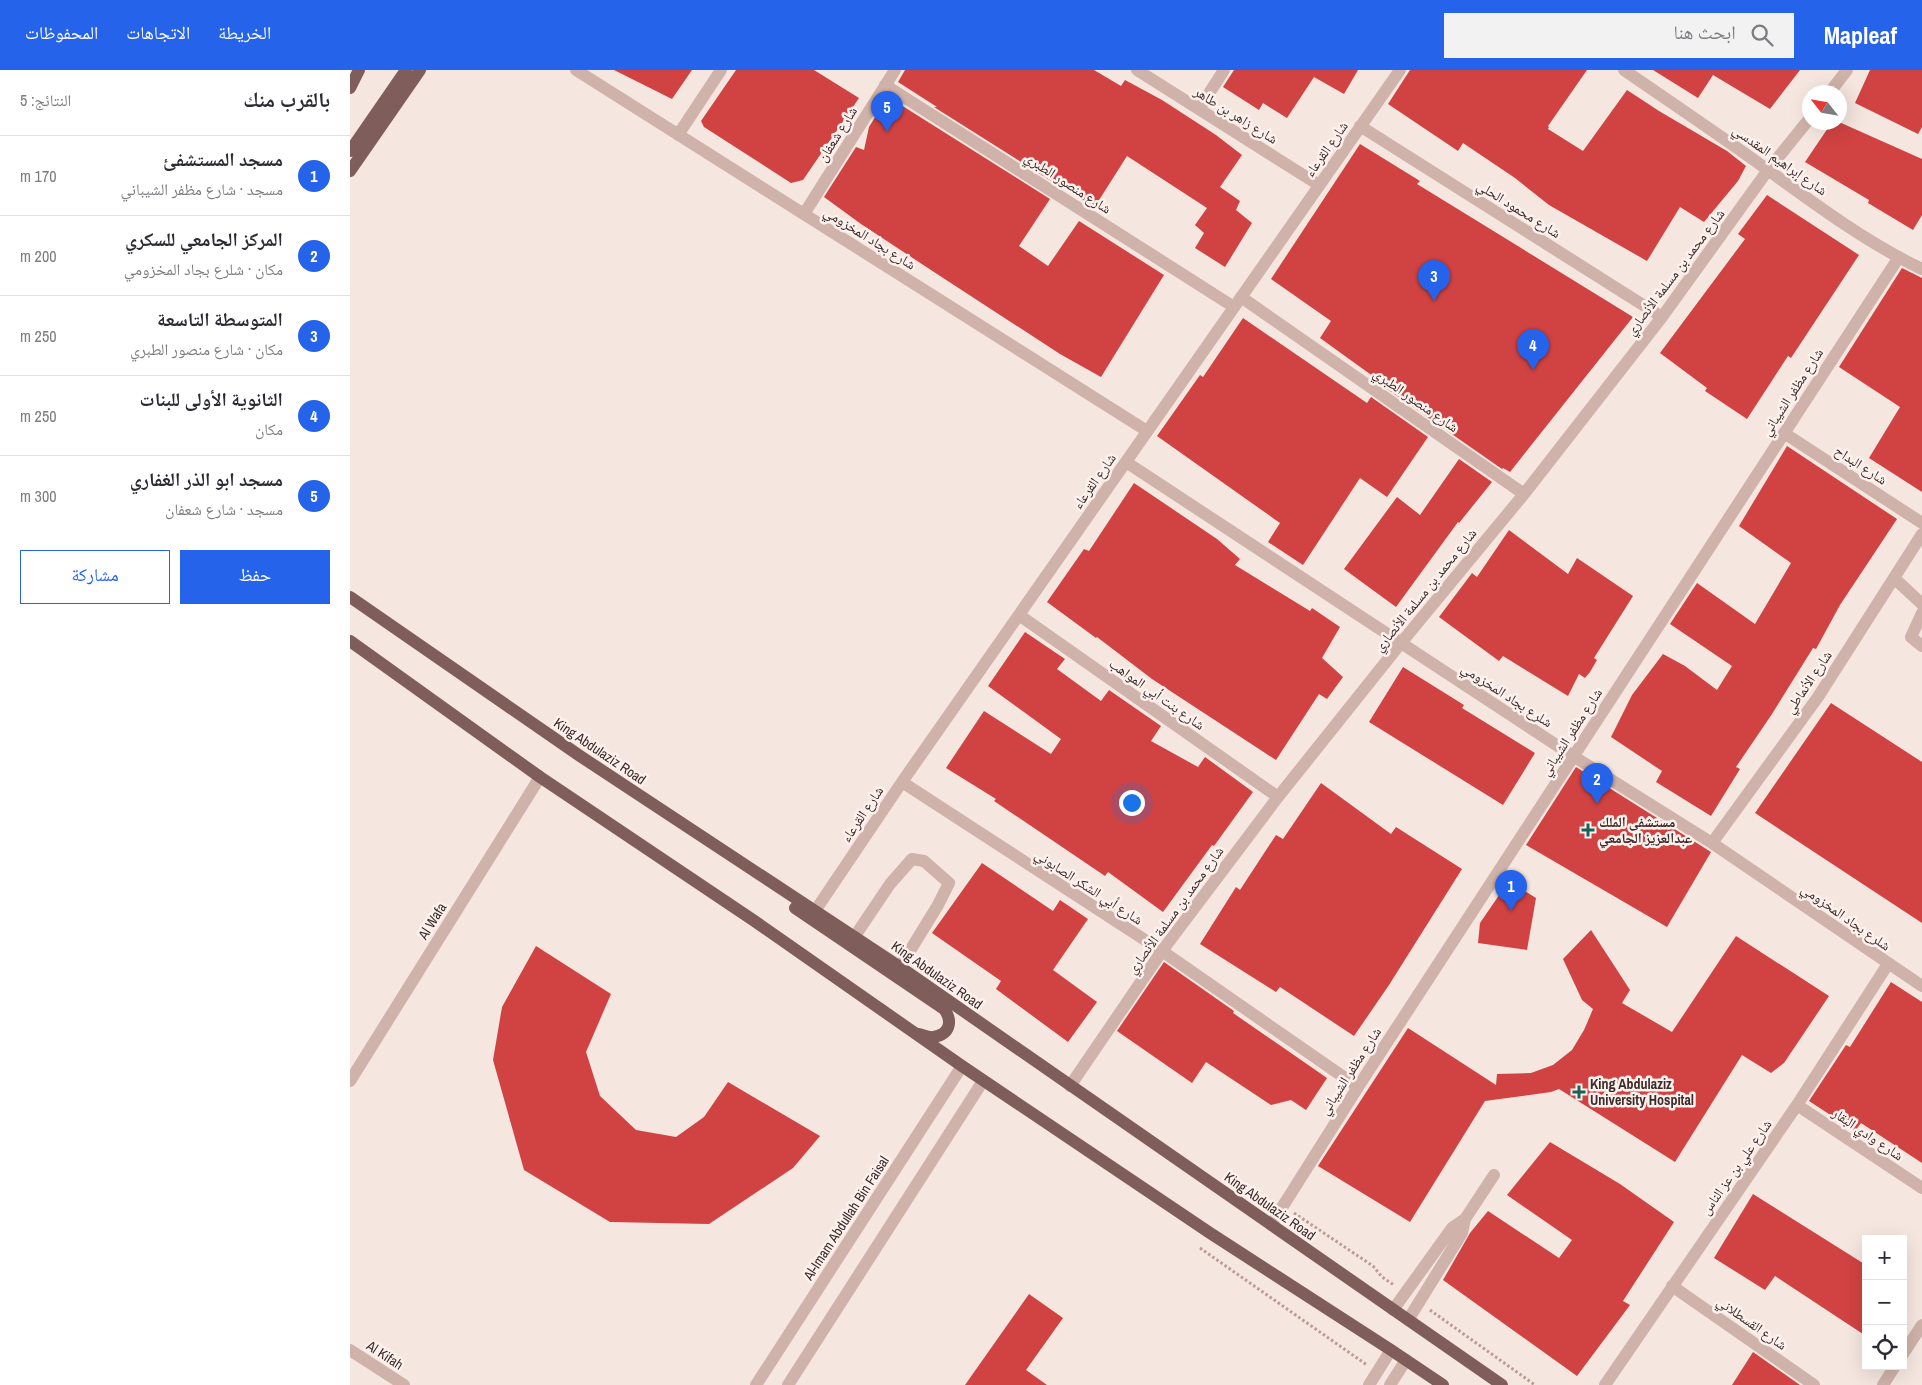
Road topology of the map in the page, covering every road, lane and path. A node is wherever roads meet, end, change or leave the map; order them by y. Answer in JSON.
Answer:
{"nodes":[{"id":1,"x":356,"y":70,"type":"edge"},
{"id":2,"x":406,"y":70,"type":"edge"},
{"id":3,"x":420,"y":70,"type":"edge"},
{"id":4,"x":576,"y":70,"type":"edge"},
{"id":5,"x":721,"y":70,"type":"edge"},
{"id":6,"x":895,"y":70,"type":"edge"},
{"id":7,"x":1137,"y":70,"type":"edge"},
{"id":8,"x":1224,"y":70,"type":"edge"},
{"id":9,"x":1400,"y":70,"type":"edge"},
{"id":10,"x":1624,"y":70,"type":"edge"},
{"id":11,"x":1848,"y":70,"type":"edge"},
{"id":12,"x":350,"y":74,"type":"edge"},
{"id":13,"x":350,"y":79,"type":"edge"},
{"id":14,"x":885,"y":85,"type":"junction"},
{"id":15,"x":1836,"y":85,"type":"edge"},
{"id":16,"x":350,"y":88,"type":"edge"},
{"id":17,"x":1199,"y":109,"type":"junction"},
{"id":18,"x":1360,"y":126,"type":"junction"},
{"id":19,"x":1802,"y":128,"type":"edge"},
{"id":20,"x":678,"y":135,"type":"junction"},
{"id":21,"x":350,"y":150,"type":"edge"},
{"id":22,"x":1768,"y":170,"type":"junction"},
{"id":23,"x":350,"y":171,"type":"edge"},
{"id":24,"x":1320,"y":185,"type":"junction"},
{"id":25,"x":804,"y":214,"type":"junction"},
{"id":26,"x":1899,"y":256,"type":"junction"},
{"id":27,"x":1922,"y":269,"type":"edge"},
{"id":28,"x":1237,"y":302,"type":"junction"},
{"id":29,"x":1662,"y":317,"type":"junction"},
{"id":30,"x":1147,"y":431,"type":"junction"},
{"id":31,"x":1784,"y":433,"type":"junction"},
{"id":32,"x":1126,"y":462,"type":"junction"},
{"id":33,"x":1524,"y":494,"type":"junction"},
{"id":34,"x":1922,"y":523,"type":"edge"},
{"id":35,"x":1922,"y":534,"type":"edge"},
{"id":36,"x":1894,"y":578,"type":"junction"},
{"id":37,"x":350,"y":597,"type":"edge"},
{"id":38,"x":1922,"y":604,"type":"edge"},
{"id":39,"x":1922,"y":612,"type":"edge"},
{"id":40,"x":1019,"y":615,"type":"junction"},
{"id":41,"x":350,"y":641,"type":"edge"},
{"id":42,"x":1401,"y":643,"type":"junction"},
{"id":43,"x":1922,"y":646,"type":"edge"},
{"id":44,"x":1573,"y":756,"type":"junction"},
{"id":45,"x":540,"y":777,"type":"junction"},
{"id":46,"x":902,"y":782,"type":"junction"},
{"id":47,"x":1278,"y":797,"type":"junction"},
{"id":48,"x":1712,"y":843,"type":"junction"},
{"id":49,"x":728,"y":854,"type":"junction"},
{"id":50,"x":815,"y":911,"type":"junction"},
{"id":51,"x":855,"y":936,"type":"junction"},
{"id":52,"x":1162,"y":951,"type":"junction"},
{"id":53,"x":1888,"y":964,"type":"junction"},
{"id":54,"x":900,"y":967,"type":"junction"},
{"id":55,"x":1922,"y":986,"type":"edge"},
{"id":56,"x":916,"y":1034,"type":"junction"},
{"id":57,"x":962,"y":1066,"type":"junction"},
{"id":58,"x":350,"y":1081,"type":"edge"},
{"id":59,"x":984,"y":1081,"type":"junction"},
{"id":60,"x":1070,"y":1086,"type":"junction"},
{"id":61,"x":1358,"y":1087,"type":"junction"},
{"id":62,"x":1797,"y":1104,"type":"junction"},
{"id":63,"x":1494,"y":1175,"type":"dead end"},
{"id":64,"x":1922,"y":1188,"type":"edge"},
{"id":65,"x":1284,"y":1205,"type":"junction"},
{"id":66,"x":1465,"y":1219,"type":"junction"},
{"id":67,"x":1271,"y":1225,"type":"junction"},
{"id":68,"x":1200,"y":1248,"type":"dead end"},
{"id":69,"x":1672,"y":1286,"type":"junction"},
{"id":70,"x":1405,"y":1293,"type":"junction"},
{"id":71,"x":1419,"y":1302,"type":"junction"},
{"id":72,"x":1393,"y":1310,"type":"junction"},
{"id":73,"x":1408,"y":1320,"type":"junction"},
{"id":74,"x":1922,"y":1325,"type":"edge"},
{"id":75,"x":1907,"y":1348,"type":"edge"},
{"id":76,"x":350,"y":1350,"type":"edge"},
{"id":77,"x":1391,"y":1350,"type":"junction"},
{"id":78,"x":1406,"y":1360,"type":"junction"},
{"id":79,"x":1372,"y":1368,"type":"dead end"},
{"id":80,"x":1892,"y":1370,"type":"edge"},
{"id":81,"x":404,"y":1385,"type":"edge"},
{"id":82,"x":756,"y":1385,"type":"edge"},
{"id":83,"x":788,"y":1385,"type":"edge"},
{"id":84,"x":1369,"y":1385,"type":"edge"},
{"id":85,"x":1390,"y":1385,"type":"edge"},
{"id":86,"x":1442,"y":1385,"type":"edge"},
{"id":87,"x":1502,"y":1385,"type":"edge"},
{"id":88,"x":1535,"y":1385,"type":"edge"},
{"id":89,"x":1605,"y":1385,"type":"edge"},
{"id":90,"x":1814,"y":1385,"type":"edge"},
{"id":91,"x":1883,"y":1385,"type":"edge"}],
"edges":[{"from":1,"to":12,"type":"street"},
{"from":1,"to":13,"type":"main road"},
{"from":1,"to":16,"type":"main road"},
{"from":2,"to":21,"type":"main road"},
{"from":3,"to":23,"type":"main road"},
{"from":4,"to":20,"type":"street","name":"شارع بجاد المخزومي"},
{"from":5,"to":20,"type":"street"},
{"from":6,"to":14,"type":"street","name":"شارع شعفان"},
{"from":7,"to":17,"type":"street","name":"شارع زاهر بن طاهر"},
{"from":8,"to":17,"type":"street"},
{"from":9,"to":18,"type":"street","name":"شارع القرعاء"},
{"from":10,"to":22,"type":"street","name":"شارع إبراهيم المقدسي"},
{"from":11,"to":15,"type":"street"},
{"from":14,"to":25,"type":"street","name":"شارع شعفان"},
{"from":14,"to":28,"type":"street","name":"شارع منصور الطبري"},
{"from":17,"to":24,"type":"street","name":"شارع زاهر بن طاهر"},
{"from":18,"to":24,"type":"street","name":"شارع القرعاء"},
{"from":18,"to":29,"type":"street","name":"شارع محمود الحلي"},
{"from":19,"to":22,"type":"street","name":"شارع محمد بن مسلمة الأنصاري"},
{"from":20,"to":25,"type":"street","name":"شارع بجاد المخزومي"},
{"from":22,"to":26,"type":"street","name":"شارع إبراهيم المقدسي"},
{"from":22,"to":29,"type":"street","name":"شارع محمد بن مسلمة الأنصاري"},
{"from":24,"to":28,"type":"street","name":"شارع القرعاء"},
{"from":25,"to":30,"type":"street","name":"شارع بجاد المخزومي"},
{"from":26,"to":27,"type":"street","name":"شارع إبراهيم المقدسي"},
{"from":26,"to":31,"type":"street","name":"شارع مظفر الشيباني"},
{"from":28,"to":30,"type":"street","name":"شارع القرعاء"},
{"from":28,"to":33,"type":"street","name":"شارع منصور الطبري"},
{"from":29,"to":33,"type":"street","name":"شارع محمد بن مسلمة الأنصاري"},
{"from":30,"to":32,"type":"street","name":"شارع القرعاء"},
{"from":31,"to":34,"type":"street","name":"شارع البداح"},
{"from":31,"to":44,"type":"street","name":"شارع مظفر الشيباني"},
{"from":32,"to":40,"type":"street","name":"شارع القرعاء"},
{"from":32,"to":42,"type":"street","name":"شلرع بجاد المخزومي"},
{"from":33,"to":42,"type":"street","name":"شارع محمد بن مسلمة الأنصاري"},
{"from":35,"to":36,"type":"street","name":"شارع الأنماطي"},
{"from":36,"to":38,"type":"street"},
{"from":36,"to":48,"type":"street","name":"شارع الأنماطي"},
{"from":37,"to":49,"type":"main road","name":"King Abdulaziz Road"},
{"from":39,"to":43,"type":"street"},
{"from":40,"to":46,"type":"street","name":"شارع القرعاء"},
{"from":40,"to":47,"type":"street","name":"شارع بنت أبي المواهب"},
{"from":41,"to":45,"type":"main road"},
{"from":42,"to":44,"type":"street","name":"شلرع بجاد المخزومي"},
{"from":42,"to":47,"type":"street","name":"شارع محمد بن مسلمة الأنصاري"},
{"from":44,"to":48,"type":"street","name":"شلرع بجاد المخزومي"},
{"from":44,"to":61,"type":"street","name":"شارع مظفر الشيباني"},
{"from":45,"to":56,"type":"main road"},
{"from":45,"to":58,"type":"street","name":"Al Wafa"},
{"from":46,"to":50,"type":"street","name":"شارع القرعاء"},
{"from":46,"to":52,"type":"street","name":"شارع أبي الشكر الصابوني"},
{"from":47,"to":52,"type":"street","name":"شارع محمد بن مسلمة الأنصاري"},
{"from":48,"to":53,"type":"street","name":"شلرع بجاد المخزومي"},
{"from":49,"to":50,"type":"main road","name":"King Abdulaziz Road"},
{"from":49,"to":56,"type":"main road"},
{"from":50,"to":51,"type":"main road","name":"King Abdulaziz Road"},
{"from":51,"to":54,"type":"main road","name":"King Abdulaziz Road"},
{"from":51,"to":54,"type":"street"},
{"from":52,"to":60,"type":"street","name":"شارع محمد بن مسلمة الأنصاري"},
{"from":52,"to":61,"type":"street","name":"شارع أبي الشكر الصابوني"},
{"from":53,"to":55,"type":"street","name":"شلرع بجاد المخزومي"},
{"from":53,"to":62,"type":"street","name":"شارع علي بن عز الناس"},
{"from":54,"to":60,"type":"main road","name":"King Abdulaziz Road"},
{"from":56,"to":57,"type":"main road"},
{"from":57,"to":59,"type":"main road"},
{"from":57,"to":82,"type":"street","name":"Al-Imam Abdullah Bin Faisal"},
{"from":59,"to":77,"type":"main road"},
{"from":59,"to":83,"type":"street"},
{"from":60,"to":67,"type":"main road","name":"King Abdulaziz Road"},
{"from":61,"to":65,"type":"street","name":"شارع مظفر الشيباني"},
{"from":62,"to":64,"type":"street","name":"شارع وادي البقار"},
{"from":62,"to":69,"type":"street","name":"شارع علي بن عز الناس"},
{"from":63,"to":66,"type":"street"},
{"from":65,"to":67,"type":"street","name":"شارع مظفر الشيباني"},
{"from":65,"to":70,"type":"path"},
{"from":66,"to":70,"type":"street"},
{"from":66,"to":71,"type":"street"},
{"from":67,"to":72,"type":"main road","name":"King Abdulaziz Road"},
{"from":68,"to":79,"type":"path"},
{"from":69,"to":89,"type":"street","name":"شارع علي بن عز الناس"},
{"from":69,"to":90,"type":"street","name":"شارع القسطلاني"},
{"from":70,"to":72,"type":"street"},
{"from":71,"to":73,"type":"street"},
{"from":71,"to":88,"type":"path"},
{"from":72,"to":73,"type":"main road","name":"King Abdulaziz Road"},
{"from":73,"to":87,"type":"main road","name":"King Abdulaziz Road"},
{"from":74,"to":75,"type":"street"},
{"from":76,"to":81,"type":"street","name":"Al Kifah"},
{"from":77,"to":78,"type":"main road"},
{"from":77,"to":84,"type":"street"},
{"from":78,"to":85,"type":"street"},
{"from":78,"to":86,"type":"main road"},
{"from":80,"to":91,"type":"street"}]}
